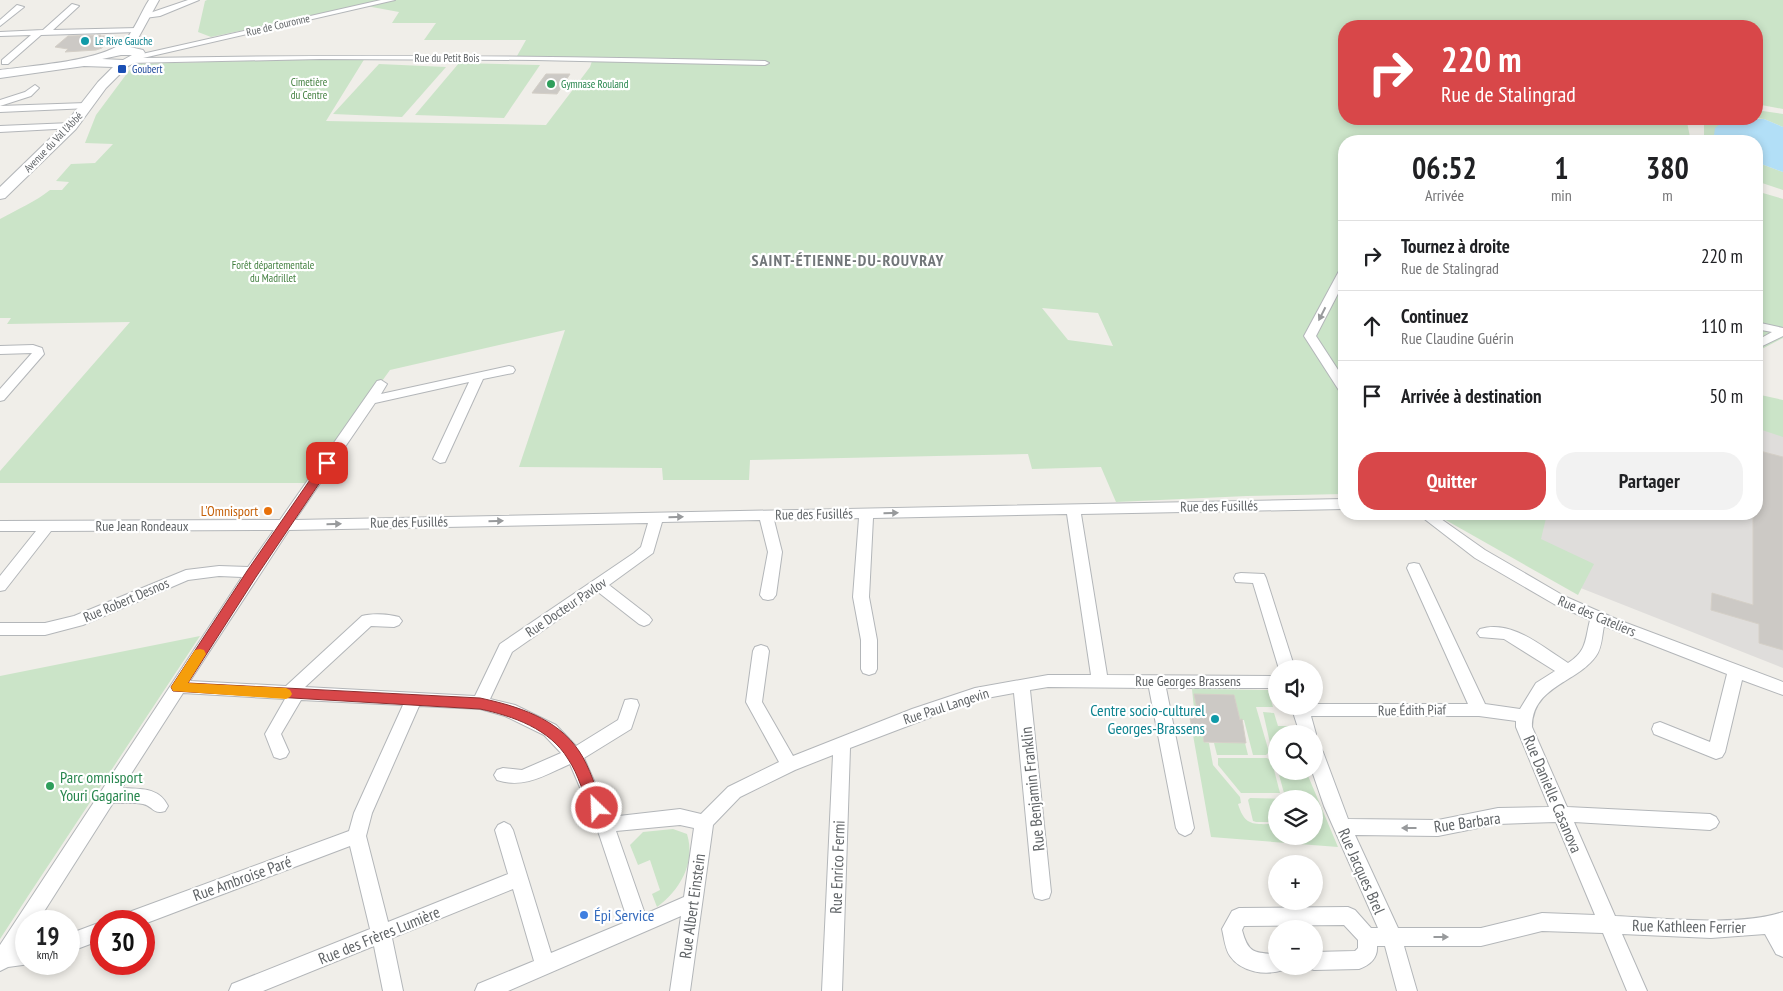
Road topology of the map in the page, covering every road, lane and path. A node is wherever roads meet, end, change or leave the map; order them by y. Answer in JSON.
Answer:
{"nodes":[{"id":1,"x":154,"y":0,"type":"edge"},
{"id":2,"x":195,"y":0,"type":"edge"},
{"id":3,"x":391,"y":0,"type":"edge"},
{"id":4,"x":75,"y":6,"type":"dead end"},
{"id":5,"x":20,"y":7,"type":"dead end"},
{"id":6,"x":145,"y":16,"type":"junction"},
{"id":7,"x":0,"y":24,"type":"edge"},
{"id":8,"x":138,"y":30,"type":"junction"},
{"id":9,"x":42,"y":33,"type":"junction"},
{"id":10,"x":0,"y":34,"type":"edge"},
{"id":11,"x":131,"y":54,"type":"junction"},
{"id":12,"x":104,"y":61,"type":"junction"},
{"id":13,"x":6,"y":62,"type":"dead end"},
{"id":14,"x":765,"y":63,"type":"dead end"},
{"id":15,"x":0,"y":74,"type":"edge"},
{"id":16,"x":102,"y":86,"type":"junction"},
{"id":17,"x":36,"y":88,"type":"dead end"},
{"id":18,"x":0,"y":103,"type":"edge"},
{"id":19,"x":86,"y":106,"type":"junction"},
{"id":20,"x":0,"y":110,"type":"edge"},
{"id":21,"x":71,"y":126,"type":"junction"},
{"id":22,"x":0,"y":129,"type":"edge"},
{"id":23,"x":0,"y":195,"type":"edge"},
{"id":24,"x":1338,"y":282,"type":"edge"},
{"id":25,"x":1763,"y":327,"type":"edge"},
{"id":26,"x":1763,"y":342,"type":"edge"},
{"id":27,"x":0,"y":350,"type":"edge"},
{"id":28,"x":509,"y":370,"type":"dead end"},
{"id":29,"x":478,"y":376,"type":"junction"},
{"id":30,"x":1338,"y":380,"type":"edge"},
{"id":31,"x":381,"y":384,"type":"dead end"},
{"id":32,"x":0,"y":397,"type":"edge"},
{"id":33,"x":369,"y":400,"type":"junction"},
{"id":34,"x":440,"y":459,"type":"dead end"},
{"id":35,"x":1338,"y":504,"type":"edge"},
{"id":36,"x":1073,"y":509,"type":"junction"},
{"id":37,"x":866,"y":513,"type":"junction"},
{"id":38,"x":766,"y":515,"type":"junction"},
{"id":39,"x":656,"y":517,"type":"junction"},
{"id":40,"x":1434,"y":520,"type":"edge"},
{"id":41,"x":285,"y":525,"type":"junction"},
{"id":42,"x":0,"y":526,"type":"edge"},
{"id":43,"x":47,"y":526,"type":"junction"},
{"id":44,"x":1414,"y":568,"type":"dead end"},
{"id":45,"x":253,"y":572,"type":"junction"},
{"id":46,"x":1241,"y":578,"type":"dead end"},
{"id":47,"x":599,"y":585,"type":"junction"},
{"id":48,"x":0,"y":586,"type":"edge"},
{"id":49,"x":768,"y":595,"type":"dead end"},
{"id":50,"x":1598,"y":617,"type":"junction"},
{"id":51,"x":644,"y":620,"type":"dead end"},
{"id":52,"x":394,"y":621,"type":"dead end"},
{"id":53,"x":0,"y":629,"type":"edge"},
{"id":54,"x":1485,"y":633,"type":"dead end"},
{"id":55,"x":761,"y":651,"type":"dead end"},
{"id":56,"x":1284,"y":660,"type":"edge"},
{"id":57,"x":869,"y":669,"type":"dead end"},
{"id":58,"x":1568,"y":670,"type":"junction"},
{"id":59,"x":1736,"y":671,"type":"junction"},
{"id":60,"x":1156,"y":680,"type":"junction"},
{"id":61,"x":1100,"y":681,"type":"junction"},
{"id":62,"x":1268,"y":682,"type":"edge"},
{"id":63,"x":1021,"y":685,"type":"junction"},
{"id":64,"x":178,"y":687,"type":"junction"},
{"id":65,"x":1783,"y":690,"type":"edge"},
{"id":66,"x":292,"y":694,"type":"junction"},
{"id":67,"x":413,"y":701,"type":"junction"},
{"id":68,"x":480,"y":704,"type":"junction"},
{"id":69,"x":631,"y":705,"type":"dead end"},
{"id":70,"x":1323,"y":708,"type":"edge"},
{"id":71,"x":1480,"y":710,"type":"junction"},
{"id":72,"x":1524,"y":716,"type":"junction"},
{"id":73,"x":1660,"y":729,"type":"dead end"},
{"id":74,"x":842,"y":744,"type":"junction"},
{"id":75,"x":280,"y":752,"type":"dead end"},
{"id":76,"x":574,"y":755,"type":"junction"},
{"id":77,"x":789,"y":765,"type":"junction"},
{"id":78,"x":503,"y":775,"type":"dead end"},
{"id":79,"x":1323,"y":780,"type":"edge"},
{"id":80,"x":108,"y":795,"type":"junction"},
{"id":81,"x":159,"y":806,"type":"dead end"},
{"id":82,"x":1562,"y":814,"type":"junction"},
{"id":83,"x":704,"y":822,"type":"junction"},
{"id":84,"x":1710,"y":822,"type":"dead end"},
{"id":85,"x":604,"y":825,"type":"junction"},
{"id":86,"x":1343,"y":827,"type":"junction"},
{"id":87,"x":1185,"y":828,"type":"dead end"},
{"id":88,"x":504,"y":830,"type":"dead end"},
{"id":89,"x":357,"y":836,"type":"junction"},
{"id":90,"x":519,"y":878,"type":"junction"},
{"id":91,"x":1042,"y":892,"type":"dead end"},
{"id":92,"x":693,"y":902,"type":"junction"},
{"id":93,"x":34,"y":910,"type":"edge"},
{"id":94,"x":155,"y":911,"type":"edge"},
{"id":95,"x":1777,"y":923,"type":"edge"},
{"id":96,"x":1608,"y":924,"type":"junction"},
{"id":97,"x":639,"y":925,"type":"junction"},
{"id":98,"x":381,"y":934,"type":"junction"},
{"id":99,"x":1367,"y":937,"type":"junction"},
{"id":100,"x":1392,"y":937,"type":"junction"},
{"id":101,"x":15,"y":939,"type":"edge"},
{"id":102,"x":1783,"y":948,"type":"edge"},
{"id":103,"x":15,"y":958,"type":"edge"},
{"id":104,"x":1,"y":960,"type":"edge"},
{"id":105,"x":1323,"y":962,"type":"edge"},
{"id":106,"x":1268,"y":963,"type":"edge"},
{"id":107,"x":545,"y":965,"type":"junction"},
{"id":108,"x":239,"y":991,"type":"edge"},
{"id":109,"x":393,"y":991,"type":"edge"},
{"id":110,"x":485,"y":991,"type":"edge"},
{"id":111,"x":680,"y":991,"type":"edge"},
{"id":112,"x":832,"y":991,"type":"edge"},
{"id":113,"x":1407,"y":991,"type":"edge"},
{"id":114,"x":1637,"y":991,"type":"edge"}],
"edges":[{"from":1,"to":6,"type":"main road","name":"Avenue du Val l'Abbé"},
{"from":2,"to":6,"type":"street"},
{"from":3,"to":11,"type":"street","name":"Rue de Couronne"},
{"from":4,"to":9,"type":"street"},
{"from":5,"to":7,"type":"street"},
{"from":6,"to":8,"type":"main road","name":"Avenue du Val l'Abbé"},
{"from":8,"to":9,"type":"street"},
{"from":8,"to":11,"type":"main road","name":"Avenue du Val l'Abbé"},
{"from":9,"to":10,"type":"street"},
{"from":9,"to":13,"type":"street"},
{"from":11,"to":12,"type":"main road"},
{"from":11,"to":12,"type":"main road"},
{"from":11,"to":14,"type":"street","name":"Rue du Petit Bois"},
{"from":11,"to":16,"type":"main road","name":"Avenue du Val l'Abbé"},
{"from":12,"to":15,"type":"main road"},
{"from":12,"to":16,"type":"main road","name":"Avenue du Val l'Abbé"},
{"from":16,"to":19,"type":"main road","name":"Avenue du Val l'Abbé"},
{"from":17,"to":18,"type":"street"},
{"from":19,"to":20,"type":"street"},
{"from":19,"to":21,"type":"main road","name":"Avenue du Val l'Abbé"},
{"from":21,"to":22,"type":"street"},
{"from":21,"to":23,"type":"main road","name":"Avenue du Val l'Abbé"},
{"from":24,"to":30,"type":"street","one_way":true},
{"from":25,"to":26,"type":"street"},
{"from":27,"to":32,"type":"street"},
{"from":28,"to":29,"type":"street"},
{"from":29,"to":33,"type":"street"},
{"from":29,"to":34,"type":"street"},
{"from":31,"to":33,"type":"street"},
{"from":33,"to":41,"type":"street"},
{"from":35,"to":36,"type":"street","name":"Rue des Fusillés"},
{"from":37,"to":36,"type":"street","name":"Rue des Fusillés","one_way":true},
{"from":36,"to":61,"type":"street"},
{"from":37,"to":38,"type":"street","name":"Rue des Fusillés"},
{"from":37,"to":57,"type":"street"},
{"from":39,"to":38,"type":"street","name":"Rue des Fusillés","one_way":true},
{"from":38,"to":49,"type":"street"},
{"from":41,"to":39,"type":"street","name":"Rue des Fusillés","one_way":true},
{"from":39,"to":47,"type":"street","name":"Rue Docteur Pavlov"},
{"from":40,"to":50,"type":"street","name":"Rue des Cateliers"},
{"from":41,"to":43,"type":"street","name":"Rue Jean Rondeaux"},
{"from":41,"to":45,"type":"street"},
{"from":42,"to":43,"type":"street","name":"Rue Jean Rondeaux"},
{"from":43,"to":48,"type":"street"},
{"from":44,"to":71,"type":"street"},
{"from":45,"to":53,"type":"street","name":"Rue Robert Desnos"},
{"from":45,"to":64,"type":"street"},
{"from":46,"to":56,"type":"street"},
{"from":47,"to":51,"type":"street"},
{"from":47,"to":68,"type":"street","name":"Rue Docteur Pavlov"},
{"from":50,"to":58,"type":"street","name":"Rue Danielle Casanova"},
{"from":50,"to":59,"type":"street","name":"Rue des Cateliers"},
{"from":52,"to":66,"type":"street"},
{"from":54,"to":58,"type":"street"},
{"from":55,"to":77,"type":"street"},
{"from":58,"to":72,"type":"street","name":"Rue Danielle Casanova"},
{"from":59,"to":65,"type":"street","name":"Rue des Cateliers"},
{"from":59,"to":73,"type":"street"},
{"from":60,"to":61,"type":"street","name":"Rue Georges Brassens"},
{"from":60,"to":62,"type":"street","name":"Rue Georges Brassens"},
{"from":60,"to":87,"type":"street"},
{"from":61,"to":63,"type":"street","name":"Rue Paul Langevin"},
{"from":63,"to":74,"type":"street","name":"Rue Paul Langevin"},
{"from":63,"to":91,"type":"street","name":"Rue Benjamin Franklin"},
{"from":64,"to":66,"type":"street"},
{"from":64,"to":80,"type":"street"},
{"from":66,"to":67,"type":"street"},
{"from":66,"to":75,"type":"street"},
{"from":67,"to":68,"type":"street"},
{"from":67,"to":89,"type":"street"},
{"from":68,"to":76,"type":"street"},
{"from":69,"to":76,"type":"street"},
{"from":70,"to":71,"type":"street","name":"Rue Édith Piaf"},
{"from":71,"to":72,"type":"street","name":"Rue Édith Piaf"},
{"from":72,"to":82,"type":"street","name":"Rue Danielle Casanova"},
{"from":74,"to":77,"type":"street","name":"Rue Paul Langevin"},
{"from":74,"to":112,"type":"street","name":"Rue Enrico Fermi"},
{"from":76,"to":78,"type":"street"},
{"from":76,"to":85,"type":"street"},
{"from":77,"to":83,"type":"street","name":"Rue Paul Langevin"},
{"from":79,"to":86,"type":"street","name":"Rue Jacques Brel"},
{"from":80,"to":81,"type":"street"},
{"from":80,"to":93,"type":"street"},
{"from":82,"to":84,"type":"street","name":"Rue Barbara"},
{"from":82,"to":86,"type":"street","name":"Rue Barbara","one_way":true},
{"from":82,"to":96,"type":"street","name":"Rue Danielle Casanova"},
{"from":83,"to":85,"type":"street"},
{"from":83,"to":92,"type":"street","name":"Rue Albert Einstein"},
{"from":85,"to":97,"type":"street"},
{"from":86,"to":100,"type":"street","name":"Rue Jacques Brel"},
{"from":88,"to":90,"type":"street"},
{"from":89,"to":94,"type":"street","name":"Rue Ambroise Paré"},
{"from":89,"to":98,"type":"street"},
{"from":90,"to":98,"type":"street","name":"Rue des Frères Lumière"},
{"from":90,"to":107,"type":"street"},
{"from":92,"to":97,"type":"street"},
{"from":92,"to":111,"type":"street","name":"Rue Albert Einstein"},
{"from":95,"to":96,"type":"street","name":"Rue Kathleen Ferrier"},
{"from":95,"to":102,"type":"street","name":"Rue Kathleen Ferrier"},
{"from":100,"to":96,"type":"street","name":"Rue Kathleen Ferrier","one_way":true},
{"from":96,"to":114,"type":"street","name":"Rue Danielle Casanova"},
{"from":97,"to":107,"type":"street"},
{"from":98,"to":108,"type":"street","name":"Rue des Frères Lumière"},
{"from":98,"to":109,"type":"street"},
{"from":99,"to":100,"type":"street","name":"Rue Kathleen Ferrier"},
{"from":99,"to":105,"type":"street"},
{"from":99,"to":106,"type":"street"},
{"from":100,"to":113,"type":"street","name":"Rue Jacques Brel"},
{"from":101,"to":104,"type":"street"},
{"from":103,"to":104,"type":"street"},
{"from":107,"to":110,"type":"street"}]}
